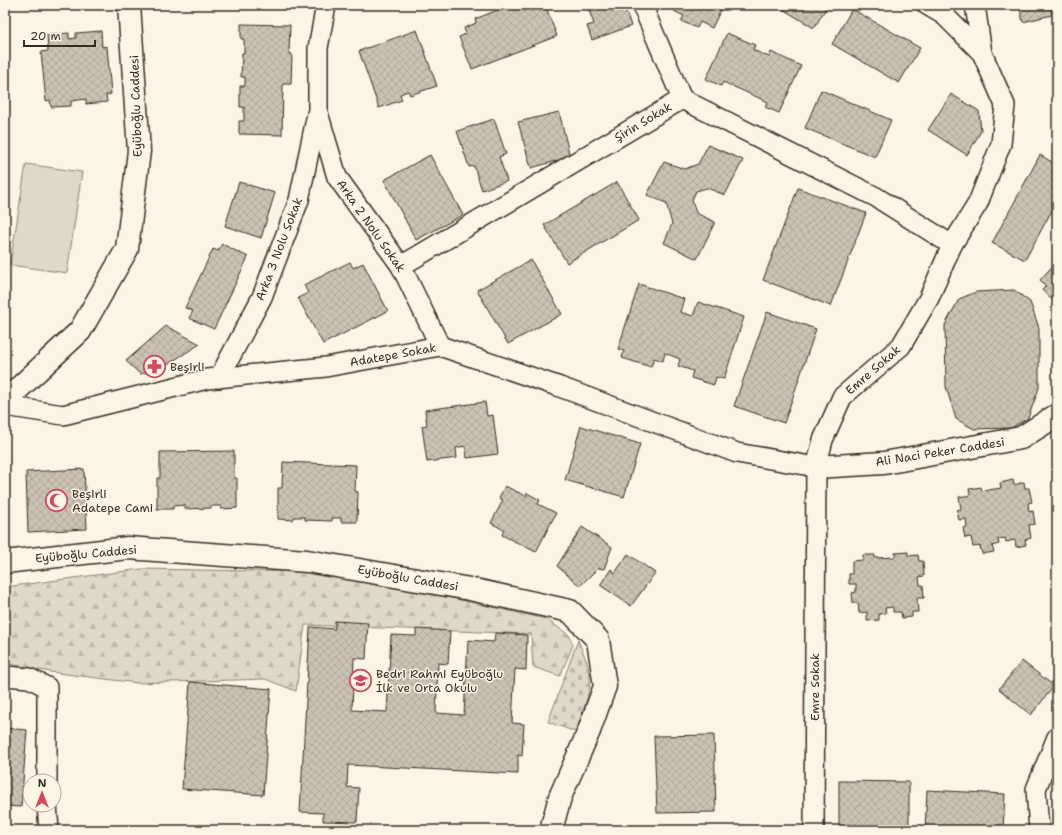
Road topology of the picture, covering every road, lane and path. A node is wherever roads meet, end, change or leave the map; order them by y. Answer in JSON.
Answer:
{"nodes":[{"id":1,"x":130,"y":5,"type":"edge"},
{"id":2,"x":326,"y":5,"type":"edge"},
{"id":3,"x":642,"y":5,"type":"edge"},
{"id":4,"x":927,"y":5,"type":"edge"},
{"id":5,"x":975,"y":5,"type":"edge"},
{"id":6,"x":982,"y":53,"type":"junction"},
{"id":7,"x":682,"y":99,"type":"junction"},
{"id":8,"x":318,"y":113,"type":"junction"},
{"id":9,"x":952,"y":245,"type":"junction"},
{"id":10,"x":401,"y":266,"type":"junction"},
{"id":11,"x":440,"y":346,"type":"junction"},
{"id":12,"x":219,"y":378,"type":"junction"},
{"id":13,"x":5,"y":401,"type":"edge"},
{"id":14,"x":5,"y":406,"type":"edge"},
{"id":15,"x":1057,"y":415,"type":"edge"},
{"id":16,"x":816,"y":467,"type":"junction"},
{"id":17,"x":5,"y":562,"type":"edge"},
{"id":18,"x":5,"y":676,"type":"edge"},
{"id":19,"x":1057,"y":737,"type":"edge"},
{"id":20,"x":47,"y":773,"type":"edge"},
{"id":21,"x":48,"y":813,"type":"edge"},
{"id":22,"x":49,"y":830,"type":"edge"},
{"id":23,"x":551,"y":830,"type":"edge"},
{"id":24,"x":814,"y":830,"type":"edge"},
{"id":25,"x":1039,"y":830,"type":"edge"}],
"edges":[{"from":1,"to":13,"type":"street","name":"Eyüboğlu Caddesi"},
{"from":2,"to":8,"type":"street","name":"Arka 2 Nolu Sokak"},
{"from":3,"to":7,"type":"street"},
{"from":4,"to":6,"type":"street"},
{"from":5,"to":6,"type":"street","name":"Emre Sokak"},
{"from":6,"to":9,"type":"street","name":"Emre Sokak"},
{"from":7,"to":9,"type":"street","name":"Şirin Sokak"},
{"from":7,"to":10,"type":"street","name":"Şirin Sokak"},
{"from":8,"to":10,"type":"street","name":"Arka 2 Nolu Sokak"},
{"from":8,"to":12,"type":"street","name":"Arka 3 Nolu Sokak"},
{"from":9,"to":16,"type":"street","name":"Emre Sokak"},
{"from":10,"to":11,"type":"street","name":"Arka 2 Nolu Sokak"},
{"from":11,"to":12,"type":"street","name":"Adatepe Sokak"},
{"from":11,"to":16,"type":"street","name":"Adatepe Sokak"},
{"from":12,"to":14,"type":"street","name":"Adatepe Sokak"},
{"from":15,"to":16,"type":"street","name":"Ali Naci Peker Caddesi"},
{"from":16,"to":24,"type":"street","name":"Emre Sokak"},
{"from":17,"to":23,"type":"street","name":"Eyüboğlu Caddesi"},
{"from":18,"to":20,"type":"street"},
{"from":19,"to":25,"type":"street"},
{"from":21,"to":22,"type":"street"}]}
